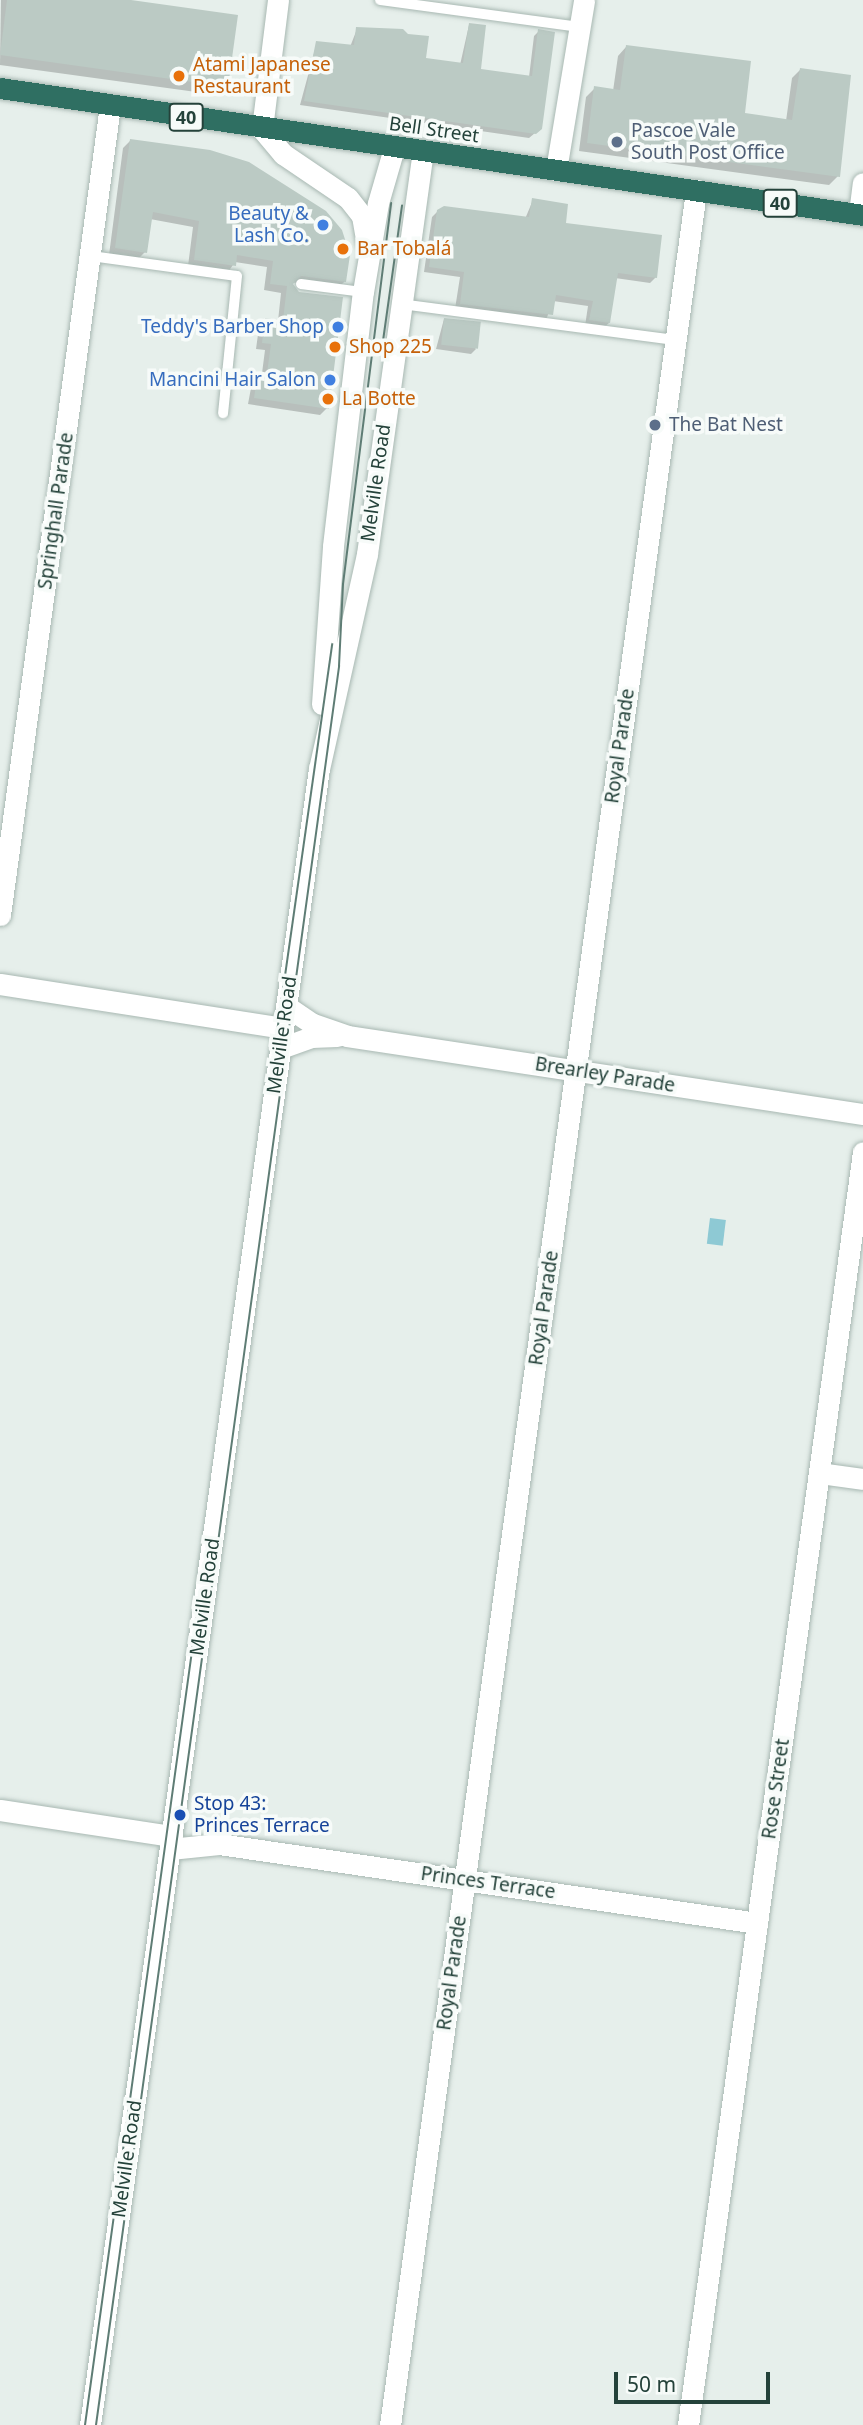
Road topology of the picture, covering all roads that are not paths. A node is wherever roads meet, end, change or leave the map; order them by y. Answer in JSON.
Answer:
{"nodes":[{"id":1,"x":278,"y":0,"type":"edge"},
{"id":2,"x":380,"y":0,"type":"edge"},
{"id":3,"x":584,"y":0,"type":"edge"},
{"id":4,"x":580,"y":27,"type":"junction"},
{"id":5,"x":0,"y":88,"type":"edge"},
{"id":6,"x":110,"y":106,"type":"junction"},
{"id":7,"x":261,"y":128,"type":"junction"},
{"id":8,"x":394,"y":148,"type":"junction"},
{"id":9,"x":423,"y":152,"type":"junction"},
{"id":10,"x":556,"y":170,"type":"junction"},
{"id":11,"x":863,"y":183,"type":"edge"},
{"id":12,"x":696,"y":190,"type":"junction"},
{"id":13,"x":861,"y":215,"type":"edge"},
{"id":14,"x":369,"y":254,"type":"junction"},
{"id":15,"x":91,"y":256,"type":"junction"},
{"id":16,"x":301,"y":284,"type":"dead end"},
{"id":17,"x":363,"y":292,"type":"junction"},
{"id":18,"x":400,"y":304,"type":"junction"},
{"id":19,"x":676,"y":340,"type":"junction"},
{"id":20,"x":223,"y":414,"type":"dead end"},
{"id":21,"x":319,"y":769,"type":"junction"},
{"id":22,"x":0,"y":915,"type":"edge"},
{"id":23,"x":0,"y":984,"type":"edge"},
{"id":24,"x":283,"y":1027,"type":"junction"},
{"id":25,"x":346,"y":1036,"type":"junction"},
{"id":26,"x":576,"y":1071,"type":"junction"},
{"id":27,"x":863,"y":1114,"type":"edge"},
{"id":28,"x":863,"y":1152,"type":"edge"},
{"id":29,"x":820,"y":1473,"type":"junction"},
{"id":30,"x":863,"y":1479,"type":"edge"},
{"id":31,"x":0,"y":1810,"type":"edge"},
{"id":32,"x":172,"y":1836,"type":"junction"},
{"id":33,"x":464,"y":1880,"type":"junction"},
{"id":34,"x":757,"y":1923,"type":"junction"},
{"id":35,"x":90,"y":2425,"type":"edge"},
{"id":36,"x":390,"y":2425,"type":"edge"},
{"id":37,"x":688,"y":2425,"type":"edge"}],
"edges":[{"from":1,"to":7,"type":"street"},
{"from":2,"to":4,"type":"lane"},
{"from":3,"to":4,"type":"street"},
{"from":4,"to":10,"type":"street"},
{"from":5,"to":6,"type":"highway","name":"Bell Street","number":"40"},
{"from":6,"to":7,"type":"highway","name":"Bell Street","number":"40"},
{"from":6,"to":15,"type":"street","name":"Springhall Parade"},
{"from":7,"to":8,"type":"highway","name":"Bell Street","number":"40"},
{"from":7,"to":14,"type":"street"},
{"from":8,"to":9,"type":"highway","name":"Bell Street","number":"40"},
{"from":8,"to":14,"type":"street","name":"Melville Road"},
{"from":9,"to":10,"type":"highway","name":"Bell Street","number":"40"},
{"from":9,"to":18,"type":"street","name":"Melville Road"},
{"from":10,"to":12,"type":"highway","name":"Bell Street","number":"40"},
{"from":11,"to":13,"type":"street"},
{"from":12,"to":13,"type":"highway","name":"Bell Street","number":"40"},
{"from":12,"to":19,"type":"street","name":"Royal Parade"},
{"from":14,"to":17,"type":"street","name":"Melville Road"},
{"from":15,"to":20,"type":"lane"},
{"from":15,"to":22,"type":"street","name":"Springhall Parade"},
{"from":16,"to":17,"type":"lane"},
{"from":17,"to":21,"type":"street","name":"Melville Road"},
{"from":18,"to":19,"type":"lane"},
{"from":18,"to":21,"type":"street","name":"Melville Road"},
{"from":19,"to":26,"type":"street","name":"Royal Parade"},
{"from":21,"to":24,"type":"street","name":"Melville Road"},
{"from":23,"to":24,"type":"street","name":"Brearley Parade"},
{"from":24,"to":25,"type":"street","name":"Brearley Parade"},
{"from":24,"to":25,"type":"street","name":"Brearley Parade"},
{"from":24,"to":32,"type":"street","name":"Melville Road"},
{"from":25,"to":26,"type":"street","name":"Brearley Parade"},
{"from":26,"to":27,"type":"street","name":"Brearley Parade"},
{"from":26,"to":33,"type":"street","name":"Royal Parade"},
{"from":28,"to":29,"type":"street","name":"Rose Street"},
{"from":29,"to":30,"type":"street"},
{"from":29,"to":34,"type":"street","name":"Rose Street"},
{"from":31,"to":32,"type":"street","name":"Princes Terrace"},
{"from":32,"to":33,"type":"street","name":"Princes Terrace"},
{"from":32,"to":35,"type":"street","name":"Melville Road"},
{"from":33,"to":34,"type":"street","name":"Princes Terrace"},
{"from":33,"to":36,"type":"street","name":"Royal Parade"},
{"from":34,"to":37,"type":"street","name":"Rose Street"}]}
